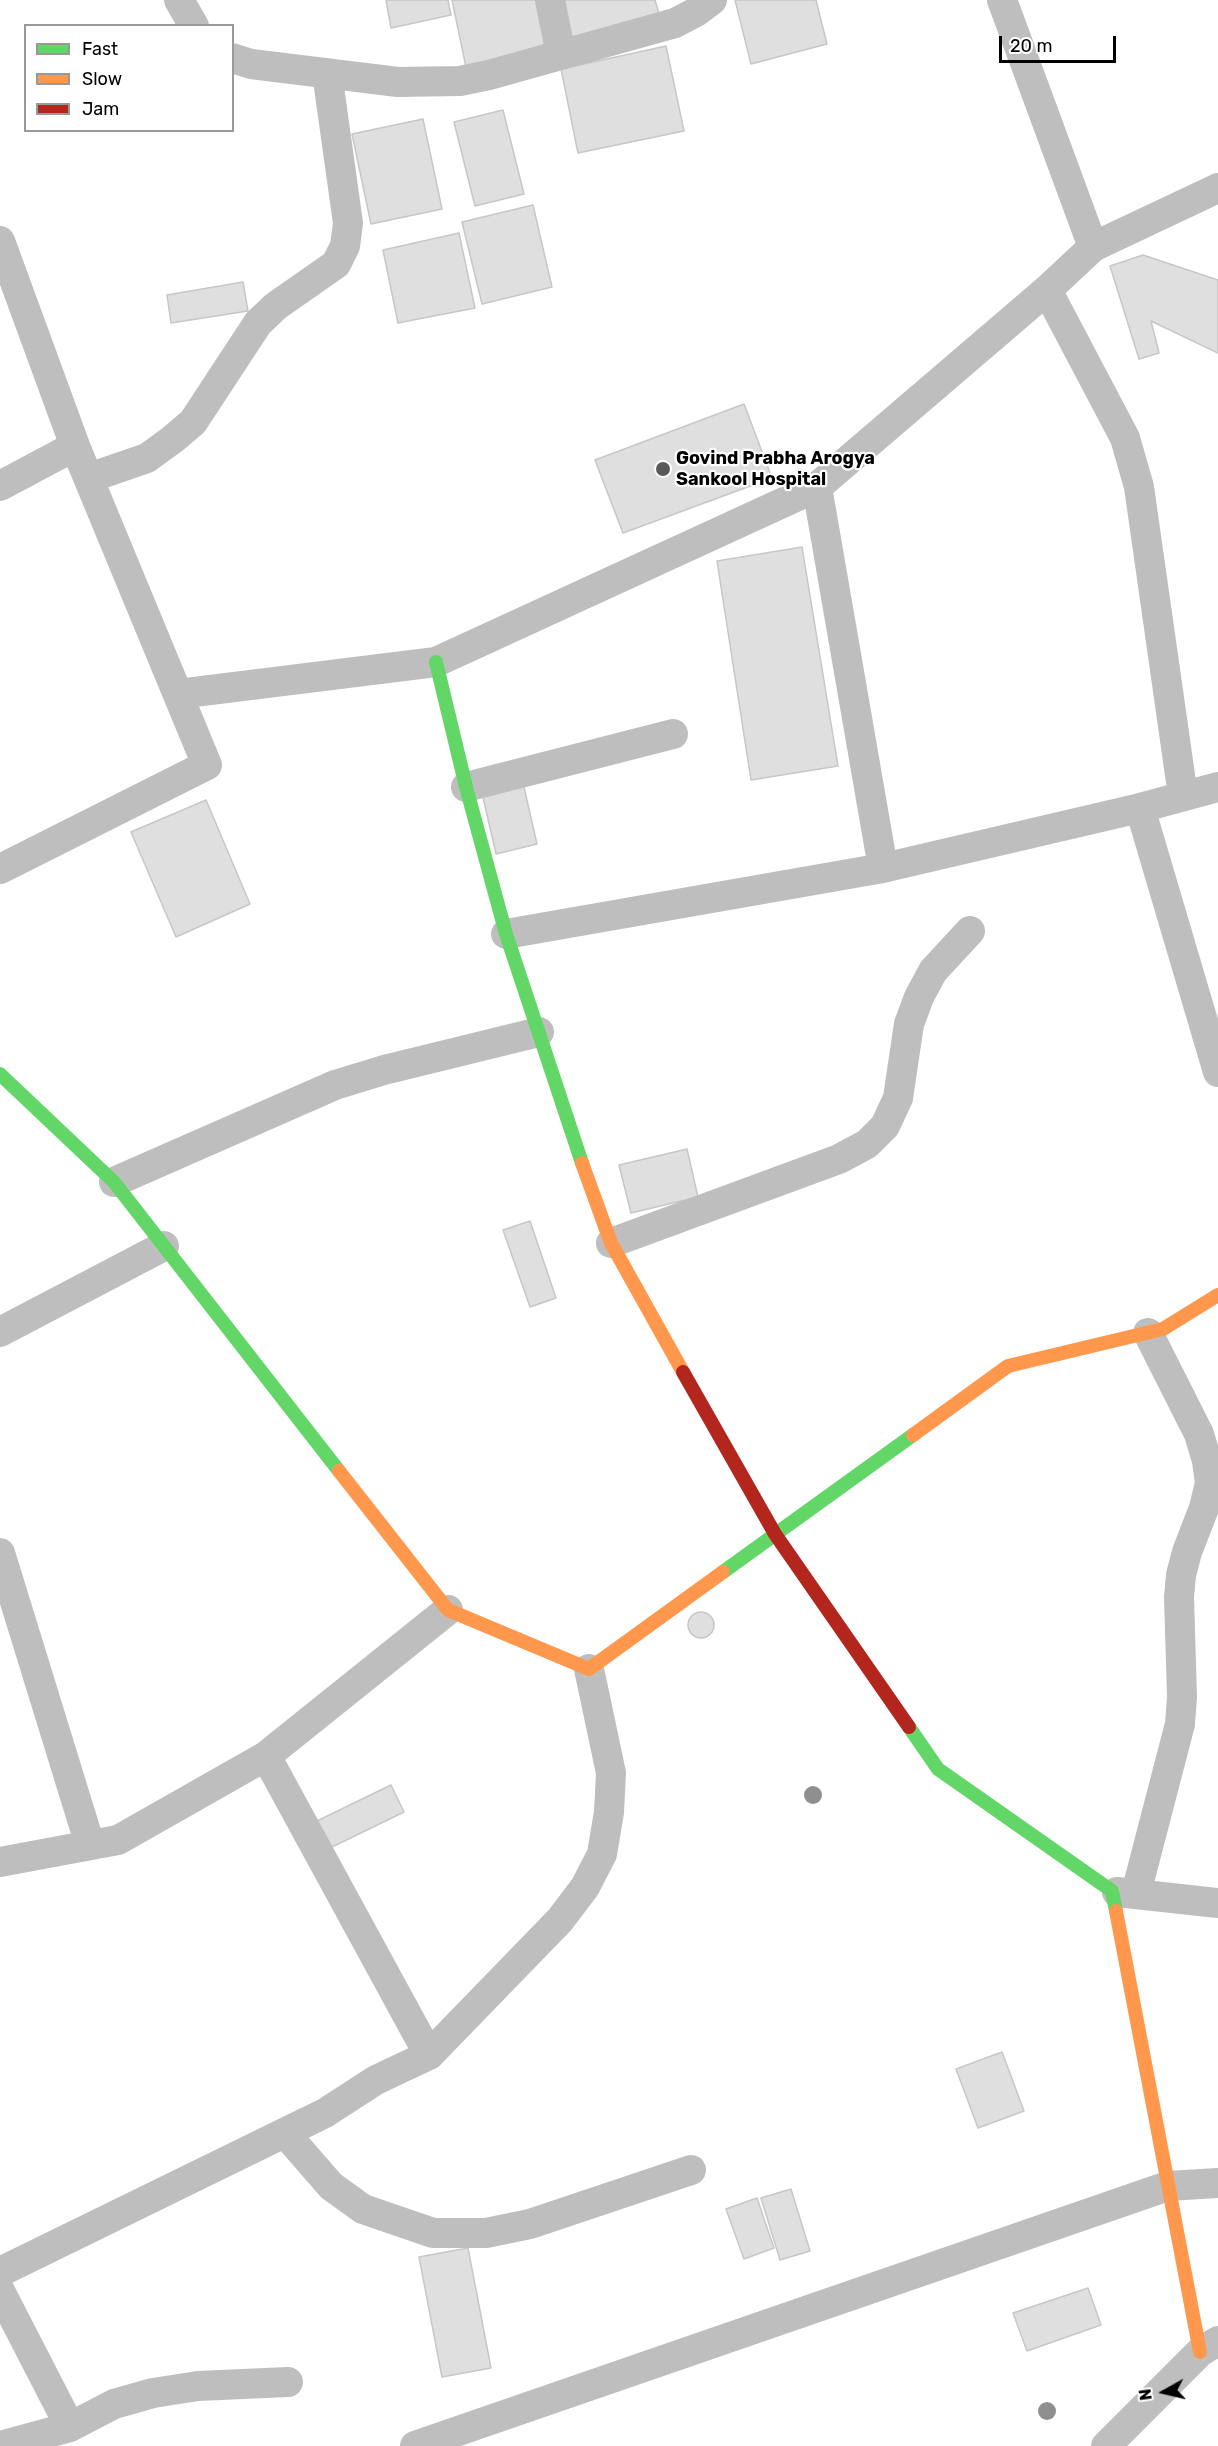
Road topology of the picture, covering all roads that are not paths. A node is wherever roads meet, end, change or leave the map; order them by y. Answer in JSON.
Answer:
{"nodes":[{"id":1,"x":179,"y":0,"type":"edge"},
{"id":2,"x":550,"y":0,"type":"edge"},
{"id":3,"x":712,"y":0,"type":"edge"},
{"id":4,"x":1002,"y":0,"type":"edge"},
{"id":5,"x":193,"y":24,"type":"edge"},
{"id":6,"x":561,"y":55,"type":"junction"},
{"id":7,"x":234,"y":59,"type":"edge"},
{"id":8,"x":327,"y":73,"type":"junction"},
{"id":9,"x":1218,"y":188,"type":"edge"},
{"id":10,"x":1189,"y":202,"type":"junction"},
{"id":11,"x":1218,"y":210,"type":"edge"},
{"id":12,"x":0,"y":241,"type":"edge"},
{"id":13,"x":1093,"y":247,"type":"junction"},
{"id":14,"x":1047,"y":290,"type":"junction"},
{"id":15,"x":75,"y":446,"type":"junction"},
{"id":16,"x":89,"y":478,"type":"junction"},
{"id":17,"x":0,"y":486,"type":"edge"},
{"id":18,"x":817,"y":487,"type":"junction"},
{"id":19,"x":436,"y":662,"type":"junction"},
{"id":20,"x":178,"y":694,"type":"junction"},
{"id":21,"x":673,"y":734,"type":"dead end"},
{"id":22,"x":466,"y":787,"type":"junction"},
{"id":23,"x":1218,"y":787,"type":"edge"},
{"id":24,"x":1183,"y":796,"type":"junction"},
{"id":25,"x":1140,"y":808,"type":"junction"},
{"id":26,"x":883,"y":868,"type":"junction"},
{"id":27,"x":0,"y":869,"type":"edge"},
{"id":28,"x":970,"y":930,"type":"dead end"},
{"id":29,"x":506,"y":934,"type":"junction"},
{"id":30,"x":539,"y":1032,"type":"junction"},
{"id":31,"x":1218,"y":1072,"type":"edge"},
{"id":32,"x":0,"y":1074,"type":"edge"},
{"id":33,"x":114,"y":1182,"type":"junction"},
{"id":34,"x":611,"y":1243,"type":"junction"},
{"id":35,"x":164,"y":1246,"type":"junction"},
{"id":36,"x":1218,"y":1295,"type":"edge"},
{"id":37,"x":0,"y":1332,"type":"edge"},
{"id":38,"x":1148,"y":1333,"type":"junction"},
{"id":39,"x":775,"y":1534,"type":"junction"},
{"id":40,"x":0,"y":1553,"type":"edge"},
{"id":41,"x":448,"y":1610,"type":"junction"},
{"id":42,"x":589,"y":1669,"type":"junction"},
{"id":43,"x":266,"y":1756,"type":"junction"},
{"id":44,"x":90,"y":1845,"type":"junction"},
{"id":45,"x":0,"y":1862,"type":"edge"},
{"id":46,"x":1124,"y":1892,"type":"junction"},
{"id":47,"x":1218,"y":1903,"type":"edge"},
{"id":48,"x":429,"y":2055,"type":"junction"},
{"id":49,"x":285,"y":2133,"type":"junction"},
{"id":50,"x":691,"y":2170,"type":"dead end"},
{"id":51,"x":1218,"y":2183,"type":"edge"},
{"id":52,"x":1168,"y":2186,"type":"junction"},
{"id":53,"x":0,"y":2272,"type":"edge"},
{"id":54,"x":0,"y":2291,"type":"edge"},
{"id":55,"x":1209,"y":2346,"type":"edge"},
{"id":56,"x":288,"y":2382,"type":"dead end"},
{"id":57,"x":70,"y":2427,"type":"junction"},
{"id":58,"x":0,"y":2446,"type":"edge"},
{"id":59,"x":415,"y":2446,"type":"edge"},
{"id":60,"x":1106,"y":2446,"type":"edge"}],
"edges":[{"from":1,"to":5,"type":"street"},
{"from":2,"to":6,"type":"street"},
{"from":3,"to":6,"type":"street"},
{"from":4,"to":13,"type":"street"},
{"from":6,"to":8,"type":"street"},
{"from":7,"to":8,"type":"street"},
{"from":8,"to":16,"type":"street"},
{"from":9,"to":10,"type":"street"},
{"from":10,"to":11,"type":"street"},
{"from":10,"to":13,"type":"street"},
{"from":12,"to":15,"type":"street"},
{"from":13,"to":14,"type":"street"},
{"from":14,"to":18,"type":"street"},
{"from":14,"to":24,"type":"street"},
{"from":15,"to":16,"type":"street"},
{"from":15,"to":17,"type":"street"},
{"from":16,"to":20,"type":"street"},
{"from":18,"to":19,"type":"street"},
{"from":18,"to":26,"type":"street"},
{"from":19,"to":20,"type":"street"},
{"from":19,"to":22,"type":"street"},
{"from":20,"to":27,"type":"street"},
{"from":21,"to":22,"type":"street"},
{"from":22,"to":29,"type":"street"},
{"from":23,"to":24,"type":"street"},
{"from":24,"to":25,"type":"street"},
{"from":25,"to":26,"type":"street"},
{"from":25,"to":31,"type":"street"},
{"from":26,"to":29,"type":"street"},
{"from":28,"to":34,"type":"street"},
{"from":29,"to":30,"type":"street"},
{"from":30,"to":33,"type":"street"},
{"from":30,"to":34,"type":"street"},
{"from":32,"to":33,"type":"street"},
{"from":33,"to":35,"type":"street"},
{"from":34,"to":39,"type":"street"},
{"from":35,"to":37,"type":"street"},
{"from":35,"to":41,"type":"street"},
{"from":36,"to":38,"type":"street"},
{"from":38,"to":39,"type":"street"},
{"from":38,"to":46,"type":"street"},
{"from":39,"to":42,"type":"street"},
{"from":39,"to":46,"type":"street"},
{"from":40,"to":44,"type":"street"},
{"from":41,"to":42,"type":"street"},
{"from":41,"to":43,"type":"street"},
{"from":42,"to":48,"type":"street"},
{"from":43,"to":44,"type":"street"},
{"from":43,"to":48,"type":"street"},
{"from":44,"to":45,"type":"street"},
{"from":46,"to":47,"type":"street"},
{"from":46,"to":52,"type":"street"},
{"from":48,"to":49,"type":"street"},
{"from":49,"to":50,"type":"street"},
{"from":49,"to":53,"type":"street"},
{"from":51,"to":52,"type":"street"},
{"from":52,"to":55,"type":"street"},
{"from":52,"to":59,"type":"street"},
{"from":54,"to":57,"type":"street"},
{"from":55,"to":60,"type":"street"},
{"from":56,"to":57,"type":"street"},
{"from":57,"to":58,"type":"street"}]}
